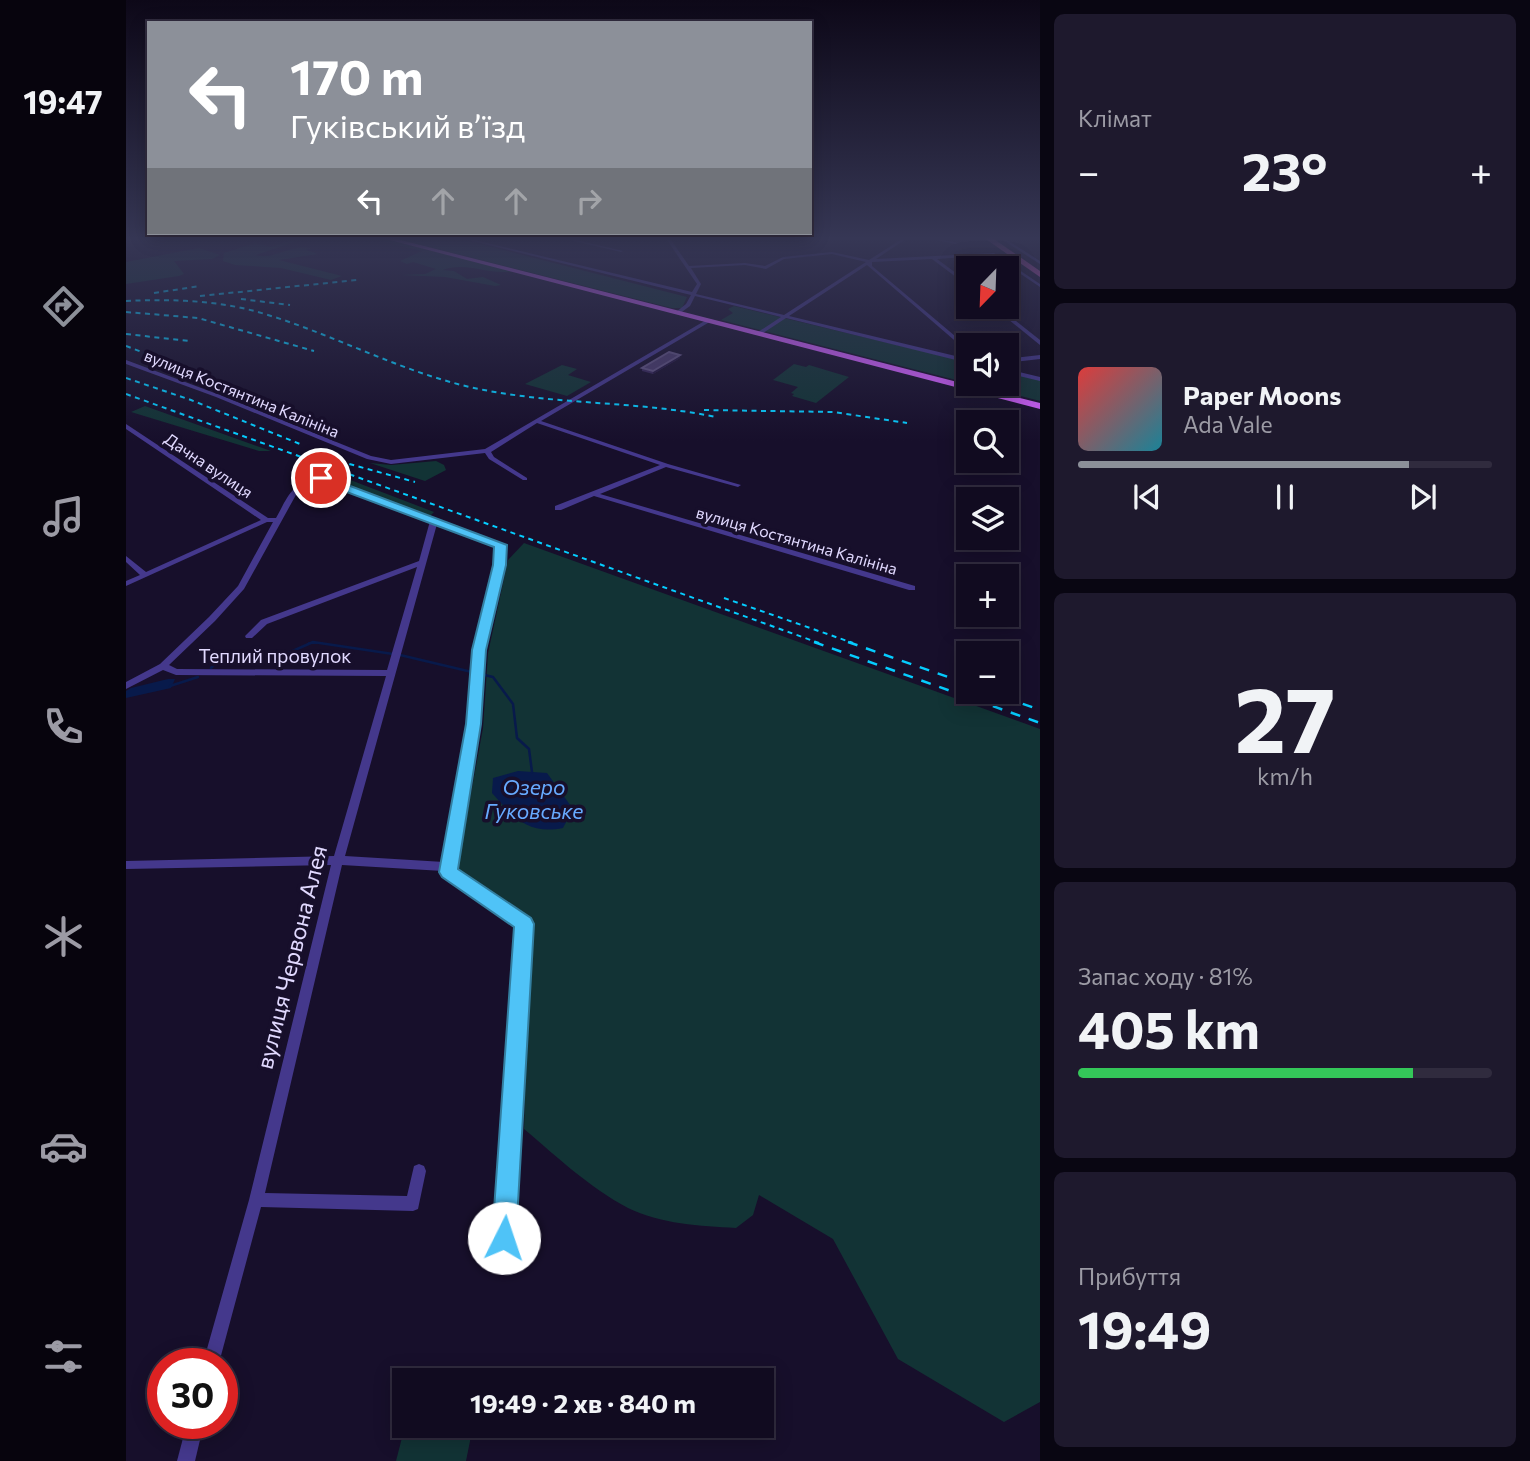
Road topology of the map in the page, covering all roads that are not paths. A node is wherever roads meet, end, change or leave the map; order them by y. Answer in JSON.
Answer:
{"nodes":[{"id":1,"x":652,"y":305,"type":"edge"},
{"id":2,"x":685,"y":305,"type":"edge"},
{"id":3,"x":736,"y":305,"type":"edge"},
{"id":4,"x":802,"y":305,"type":"edge"},
{"id":5,"x":915,"y":305,"type":"edge"},
{"id":6,"x":679,"y":312,"type":"junction"},
{"id":7,"x":784,"y":317,"type":"junction"},
{"id":8,"x":1011,"y":319,"type":"edge"},
{"id":9,"x":710,"y":320,"type":"junction"},
{"id":10,"x":760,"y":333,"type":"junction"},
{"id":11,"x":956,"y":340,"type":"edge"},
{"id":12,"x":1039,"y":340,"type":"edge"},
{"id":13,"x":956,"y":357,"type":"edge"},
{"id":14,"x":1040,"y":357,"type":"edge"},
{"id":15,"x":1019,"y":359,"type":"edge"},
{"id":16,"x":126,"y":362,"type":"edge"},
{"id":17,"x":1019,"y":374,"type":"edge"},
{"id":18,"x":1040,"y":379,"type":"edge"},
{"id":19,"x":1040,"y":405,"type":"edge"},
{"id":20,"x":536,"y":421,"type":"junction"},
{"id":21,"x":126,"y":426,"type":"edge"},
{"id":22,"x":137,"y":434,"type":"junction"},
{"id":23,"x":126,"y":438,"type":"edge"},
{"id":24,"x":487,"y":451,"type":"junction"},
{"id":25,"x":666,"y":465,"type":"junction"},
{"id":26,"x":525,"y":479,"type":"dead end"},
{"id":27,"x":738,"y":485,"type":"dead end"},
{"id":28,"x":594,"y":494,"type":"junction"},
{"id":29,"x":558,"y":508,"type":"dead end"},
{"id":30,"x":266,"y":520,"type":"junction"},
{"id":31,"x":278,"y":520,"type":"junction"},
{"id":32,"x":434,"y":521,"type":"junction"},
{"id":33,"x":126,"y":558,"type":"edge"},
{"id":34,"x":420,"y":563,"type":"junction"},
{"id":35,"x":145,"y":575,"type":"junction"},
{"id":36,"x":126,"y":584,"type":"edge"},
{"id":37,"x":912,"y":588,"type":"dead end"},
{"id":38,"x":249,"y":636,"type":"dead end"},
{"id":39,"x":163,"y":666,"type":"junction"},
{"id":40,"x":389,"y":673,"type":"junction"},
{"id":41,"x":126,"y":687,"type":"edge"},
{"id":42,"x":338,"y":860,"type":"junction"},
{"id":43,"x":126,"y":865,"type":"edge"},
{"id":44,"x":449,"y":870,"type":"junction"},
{"id":45,"x":419,"y":1171,"type":"dead end"},
{"id":46,"x":256,"y":1200,"type":"junction"},
{"id":47,"x":502,"y":1264,"type":"dead end"},
{"id":48,"x":215,"y":1348,"type":"edge"},
{"id":49,"x":191,"y":1439,"type":"edge"},
{"id":50,"x":186,"y":1461,"type":"edge"}],
"edges":[{"from":1,"to":6,"type":"main road"},
{"from":2,"to":6,"type":"street"},
{"from":3,"to":7,"type":"street"},
{"from":4,"to":7,"type":"street"},
{"from":5,"to":11,"type":"street"},
{"from":6,"to":9,"type":"main road"},
{"from":7,"to":10,"type":"street"},
{"from":7,"to":13,"type":"street"},
{"from":8,"to":12,"type":"street"},
{"from":9,"to":10,"type":"main road"},
{"from":9,"to":20,"type":"street"},
{"from":10,"to":19,"type":"main road"},
{"from":14,"to":15,"type":"street"},
{"from":16,"to":24,"type":"street","name":"вулиця Костянтина Калініна"},
{"from":17,"to":18,"type":"street"},
{"from":20,"to":24,"type":"street","name":"вулиця Костянтина Калініна"},
{"from":20,"to":25,"type":"street","name":"вулиця Костянтина Калініна"},
{"from":21,"to":22,"type":"street","name":"Дачна вулиця"},
{"from":22,"to":23,"type":"street"},
{"from":22,"to":30,"type":"street","name":"Дачна вулиця"},
{"from":24,"to":26,"type":"street"},
{"from":25,"to":27,"type":"street","name":"вулиця Костянтина Калініна"},
{"from":25,"to":28,"type":"street"},
{"from":28,"to":29,"type":"street"},
{"from":28,"to":37,"type":"street","name":"вулиця Костянтина Калініна"},
{"from":30,"to":31,"type":"street","name":"Дачна вулиця"},
{"from":30,"to":35,"type":"street"},
{"from":31,"to":32,"type":"street"},
{"from":31,"to":39,"type":"street"},
{"from":32,"to":34,"type":"street","name":"вулиця Червона Алея"},
{"from":32,"to":44,"type":"street"},
{"from":33,"to":35,"type":"street"},
{"from":34,"to":38,"type":"street"},
{"from":34,"to":40,"type":"street","name":"вулиця Червона Алея"},
{"from":35,"to":36,"type":"street"},
{"from":39,"to":40,"type":"street","name":"Теплий провулок"},
{"from":39,"to":41,"type":"street"},
{"from":40,"to":42,"type":"street","name":"вулиця Червона Алея"},
{"from":42,"to":43,"type":"street"},
{"from":42,"to":44,"type":"street"},
{"from":42,"to":46,"type":"street","name":"вулиця Червона Алея"},
{"from":44,"to":47,"type":"street"},
{"from":45,"to":46,"type":"street"},
{"from":46,"to":48,"type":"street","name":"вулиця Червона Алея"},
{"from":49,"to":50,"type":"street"}]}
